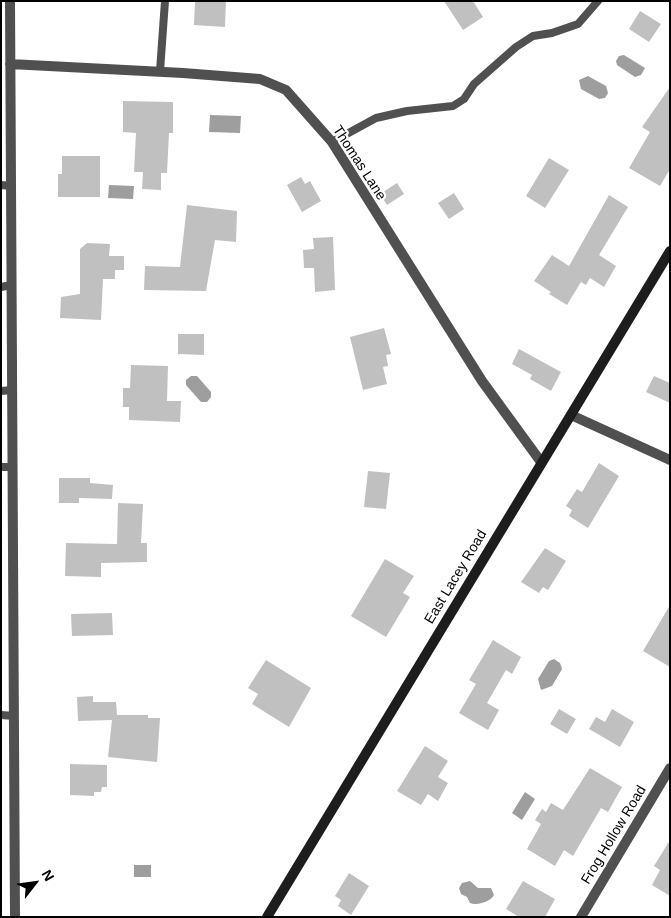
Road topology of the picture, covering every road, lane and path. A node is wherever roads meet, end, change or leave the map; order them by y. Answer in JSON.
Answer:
{"nodes":[{"id":1,"x":10,"y":1,"type":"edge"},
{"id":2,"x":165,"y":1,"type":"edge"},
{"id":3,"x":598,"y":1,"type":"edge"},
{"id":4,"x":10,"y":64,"type":"junction"},
{"id":5,"x":160,"y":71,"type":"junction"},
{"id":6,"x":332,"y":142,"type":"junction"},
{"id":7,"x":6,"y":186,"type":"edge"},
{"id":8,"x":670,"y":251,"type":"edge"},
{"id":9,"x":6,"y":286,"type":"edge"},
{"id":10,"x":1,"y":390,"type":"edge"},
{"id":11,"x":12,"y":390,"type":"junction"},
{"id":12,"x":571,"y":415,"type":"junction"},
{"id":13,"x":670,"y":460,"type":"edge"},
{"id":14,"x":541,"y":462,"type":"junction"},
{"id":15,"x":1,"y":467,"type":"edge"},
{"id":16,"x":13,"y":467,"type":"junction"},
{"id":17,"x":1,"y":715,"type":"edge"},
{"id":18,"x":14,"y":716,"type":"junction"},
{"id":19,"x":670,"y":768,"type":"edge"},
{"id":20,"x":15,"y":917,"type":"edge"},
{"id":21,"x":267,"y":917,"type":"edge"},
{"id":22,"x":581,"y":917,"type":"edge"}],
"edges":[{"from":1,"to":4,"type":"street"},
{"from":2,"to":5,"type":"lane"},
{"from":3,"to":6,"type":"lane"},
{"from":4,"to":5,"type":"street","name":"Thomas Lane"},
{"from":4,"to":7,"type":"street"},
{"from":5,"to":6,"type":"street","name":"Thomas Lane"},
{"from":6,"to":14,"type":"street","name":"Thomas Lane"},
{"from":7,"to":9,"type":"street"},
{"from":8,"to":12,"type":"street","name":"East Lacey Road"},
{"from":9,"to":11,"type":"street"},
{"from":10,"to":11,"type":"lane"},
{"from":11,"to":16,"type":"street"},
{"from":12,"to":13,"type":"street"},
{"from":12,"to":14,"type":"street","name":"East Lacey Road"},
{"from":14,"to":21,"type":"street","name":"East Lacey Road"},
{"from":15,"to":16,"type":"lane"},
{"from":16,"to":18,"type":"street"},
{"from":17,"to":18,"type":"lane"},
{"from":18,"to":20,"type":"street"},
{"from":19,"to":22,"type":"street","name":"Frog Hollow Road"}]}
